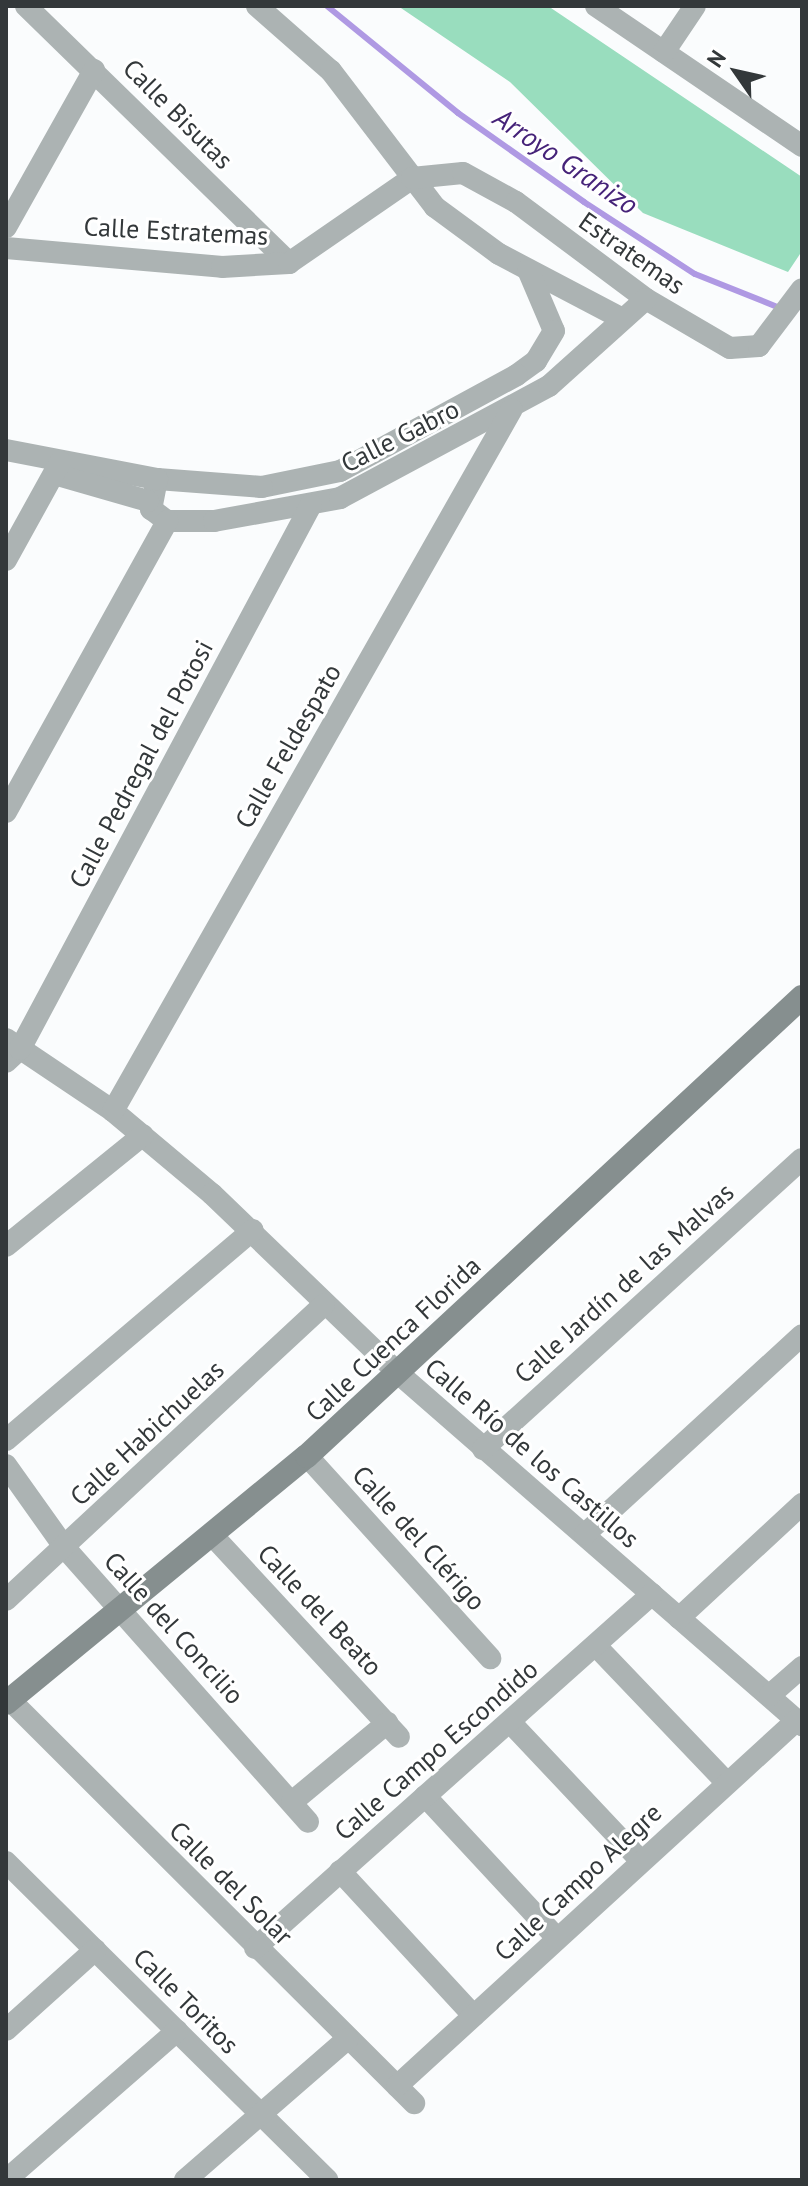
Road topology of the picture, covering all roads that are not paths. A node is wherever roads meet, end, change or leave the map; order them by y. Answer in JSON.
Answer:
{"nodes":[{"id":1,"x":26,"y":6,"type":"edge"},
{"id":2,"x":257,"y":6,"type":"edge"},
{"id":3,"x":596,"y":6,"type":"edge"},
{"id":4,"x":695,"y":6,"type":"edge"},
{"id":5,"x":664,"y":52,"type":"junction"},
{"id":6,"x":94,"y":70,"type":"junction"},
{"id":7,"x":801,"y":143,"type":"edge"},
{"id":8,"x":412,"y":178,"type":"junction"},
{"id":9,"x":6,"y":227,"type":"edge"},
{"id":10,"x":6,"y":248,"type":"edge"},
{"id":11,"x":289,"y":263,"type":"junction"},
{"id":12,"x":528,"y":270,"type":"junction"},
{"id":13,"x":802,"y":289,"type":"edge"},
{"id":14,"x":646,"y":299,"type":"junction"},
{"id":15,"x":621,"y":318,"type":"junction"},
{"id":16,"x":512,"y":409,"type":"junction"},
{"id":17,"x":6,"y":450,"type":"edge"},
{"id":18,"x":57,"y":468,"type":"junction"},
{"id":19,"x":157,"y":479,"type":"junction"},
{"id":20,"x":148,"y":501,"type":"junction"},
{"id":21,"x":311,"y":505,"type":"junction"},
{"id":22,"x":167,"y":521,"type":"junction"},
{"id":23,"x":6,"y":560,"type":"edge"},
{"id":24,"x":6,"y":812,"type":"edge"},
{"id":25,"x":802,"y":997,"type":"edge"},
{"id":26,"x":11,"y":1050,"type":"edge"},
{"id":27,"x":113,"y":1111,"type":"junction"},
{"id":28,"x":143,"y":1135,"type":"junction"},
{"id":29,"x":802,"y":1159,"type":"edge"},
{"id":30,"x":253,"y":1230,"type":"junction"},
{"id":31,"x":6,"y":1246,"type":"edge"},
{"id":32,"x":324,"y":1304,"type":"junction"},
{"id":33,"x":802,"y":1335,"type":"edge"},
{"id":34,"x":398,"y":1373,"type":"junction"},
{"id":35,"x":6,"y":1440,"type":"edge"},
{"id":36,"x":483,"y":1449,"type":"junction"},
{"id":37,"x":307,"y":1456,"type":"junction"},
{"id":38,"x":6,"y":1465,"type":"edge"},
{"id":39,"x":802,"y":1504,"type":"edge"},
{"id":40,"x":585,"y":1534,"type":"junction"},
{"id":41,"x":212,"y":1535,"type":"junction"},
{"id":42,"x":65,"y":1548,"type":"junction"},
{"id":43,"x":652,"y":1594,"type":"junction"},
{"id":44,"x":6,"y":1600,"type":"edge"},
{"id":45,"x":120,"y":1611,"type":"junction"},
{"id":46,"x":679,"y":1618,"type":"junction"},
{"id":47,"x":597,"y":1647,"type":"junction"},
{"id":48,"x":490,"y":1658,"type":"dead end"},
{"id":49,"x":802,"y":1667,"type":"edge"},
{"id":50,"x":770,"y":1695,"type":"junction"},
{"id":51,"x":8,"y":1702,"type":"edge"},
{"id":52,"x":510,"y":1722,"type":"junction"},
{"id":53,"x":800,"y":1722,"type":"edge"},
{"id":54,"x":727,"y":1783,"type":"junction"},
{"id":55,"x":425,"y":1796,"type":"junction"},
{"id":56,"x":292,"y":1802,"type":"junction"},
{"id":57,"x":308,"y":1822,"type":"dead end"},
{"id":58,"x":641,"y":1861,"type":"junction"},
{"id":59,"x":6,"y":1862,"type":"edge"},
{"id":60,"x":340,"y":1871,"type":"junction"},
{"id":61,"x":557,"y":1938,"type":"junction"},
{"id":62,"x":255,"y":1948,"type":"junction"},
{"id":63,"x":95,"y":1950,"type":"junction"},
{"id":64,"x":474,"y":2016,"type":"junction"},
{"id":65,"x":6,"y":2030,"type":"edge"},
{"id":66,"x":177,"y":2031,"type":"junction"},
{"id":67,"x":347,"y":2039,"type":"junction"},
{"id":68,"x":397,"y":2086,"type":"junction"},
{"id":69,"x":414,"y":2103,"type":"dead end"},
{"id":70,"x":261,"y":2115,"type":"junction"},
{"id":71,"x":6,"y":2180,"type":"edge"},
{"id":72,"x":185,"y":2180,"type":"edge"},
{"id":73,"x":327,"y":2180,"type":"edge"}],
"edges":[{"from":1,"to":6,"type":"street","name":"Calle Bisutas"},
{"from":2,"to":8,"type":"street"},
{"from":3,"to":5,"type":"street"},
{"from":4,"to":5,"type":"street"},
{"from":5,"to":7,"type":"street"},
{"from":6,"to":9,"type":"street"},
{"from":6,"to":11,"type":"street","name":"Calle Bisutas"},
{"from":8,"to":11,"type":"street","name":"Calle Estratemas"},
{"from":8,"to":12,"type":"street"},
{"from":8,"to":14,"type":"street","name":"Estratemas"},
{"from":10,"to":11,"type":"street","name":"Calle Estratemas"},
{"from":12,"to":15,"type":"street"},
{"from":12,"to":19,"type":"street","name":"Calle Gabro"},
{"from":13,"to":14,"type":"street","name":"Estratemas"},
{"from":14,"to":15,"type":"street","name":"Calle Gabro"},
{"from":15,"to":16,"type":"street","name":"Calle Gabro"},
{"from":16,"to":21,"type":"street","name":"Calle Gabro"},
{"from":16,"to":27,"type":"street","name":"Calle Feldespato"},
{"from":17,"to":18,"type":"street","name":"Calle Gabro"},
{"from":18,"to":19,"type":"street","name":"Calle Gabro"},
{"from":18,"to":20,"type":"street","name":"Calle Gabro"},
{"from":18,"to":23,"type":"street"},
{"from":19,"to":20,"type":"street"},
{"from":20,"to":22,"type":"street"},
{"from":21,"to":22,"type":"street","name":"Calle Gabro"},
{"from":21,"to":26,"type":"street","name":"Calle Pedregal del Potosi"},
{"from":22,"to":24,"type":"street"},
{"from":25,"to":34,"type":"street","name":"Calle Cuenca Florida"},
{"from":26,"to":27,"type":"street","name":"Calle Río de los Castillos"},
{"from":27,"to":28,"type":"street","name":"Calle Río de los Castillos"},
{"from":28,"to":30,"type":"street","name":"Calle Río de los Castillos"},
{"from":28,"to":31,"type":"street"},
{"from":29,"to":36,"type":"street","name":"Calle Jardín de las Malvas"},
{"from":30,"to":32,"type":"street","name":"Calle Río de los Castillos"},
{"from":30,"to":35,"type":"street"},
{"from":32,"to":34,"type":"street","name":"Calle Río de los Castillos"},
{"from":32,"to":42,"type":"street","name":"Calle Habichuelas"},
{"from":33,"to":40,"type":"street"},
{"from":34,"to":36,"type":"street","name":"Calle Río de los Castillos"},
{"from":34,"to":37,"type":"street","name":"Calle Cuenca Florida"},
{"from":36,"to":40,"type":"street","name":"Calle Río de los Castillos"},
{"from":37,"to":41,"type":"street","name":"Calle Cuenca Florida"},
{"from":37,"to":48,"type":"street","name":"Calle del Clérigo"},
{"from":38,"to":42,"type":"street","name":"Calle del Concilio"},
{"from":39,"to":46,"type":"street"},
{"from":40,"to":43,"type":"street","name":"Calle Río de los Castillos"},
{"from":41,"to":45,"type":"street","name":"Calle Cuenca Florida"},
{"from":41,"to":56,"type":"street","name":"Calle del Beato"},
{"from":42,"to":44,"type":"street","name":"Calle Habichuelas"},
{"from":42,"to":45,"type":"street","name":"Calle del Concilio"},
{"from":43,"to":46,"type":"street","name":"Calle Río de los Castillos"},
{"from":43,"to":47,"type":"street","name":"Calle Campo Escondido"},
{"from":45,"to":51,"type":"street","name":"Calle Cuenca Florida"},
{"from":45,"to":56,"type":"street","name":"Calle del Concilio"},
{"from":46,"to":50,"type":"street","name":"Calle Río de los Castillos"},
{"from":47,"to":52,"type":"street","name":"Calle Campo Escondido"},
{"from":47,"to":54,"type":"street"},
{"from":49,"to":50,"type":"street"},
{"from":50,"to":53,"type":"street","name":"Calle Río de los Castillos"},
{"from":51,"to":62,"type":"street","name":"Calle del Solar"},
{"from":52,"to":55,"type":"street","name":"Calle Campo Escondido"},
{"from":52,"to":58,"type":"street"},
{"from":53,"to":54,"type":"street","name":"Calle Campo Alegre"},
{"from":54,"to":58,"type":"street","name":"Calle Campo Alegre"},
{"from":55,"to":60,"type":"street","name":"Calle Campo Escondido"},
{"from":55,"to":61,"type":"street"},
{"from":56,"to":57,"type":"street","name":"Calle del Concilio"},
{"from":58,"to":61,"type":"street","name":"Calle Campo Alegre"},
{"from":59,"to":63,"type":"street","name":"Calle Toritos"},
{"from":60,"to":62,"type":"street","name":"Calle Campo Escondido"},
{"from":60,"to":64,"type":"street"},
{"from":61,"to":64,"type":"street","name":"Calle Campo Alegre"},
{"from":62,"to":67,"type":"street","name":"Calle del Solar"},
{"from":63,"to":65,"type":"street"},
{"from":63,"to":66,"type":"street","name":"Calle Toritos"},
{"from":64,"to":68,"type":"street","name":"Calle Campo Alegre"},
{"from":66,"to":70,"type":"street","name":"Calle Toritos"},
{"from":66,"to":71,"type":"street"},
{"from":67,"to":68,"type":"street","name":"Calle del Solar"},
{"from":67,"to":70,"type":"street"},
{"from":68,"to":69,"type":"street","name":"Calle del Solar"},
{"from":70,"to":72,"type":"street"},
{"from":70,"to":73,"type":"street","name":"Calle Toritos"}]}
